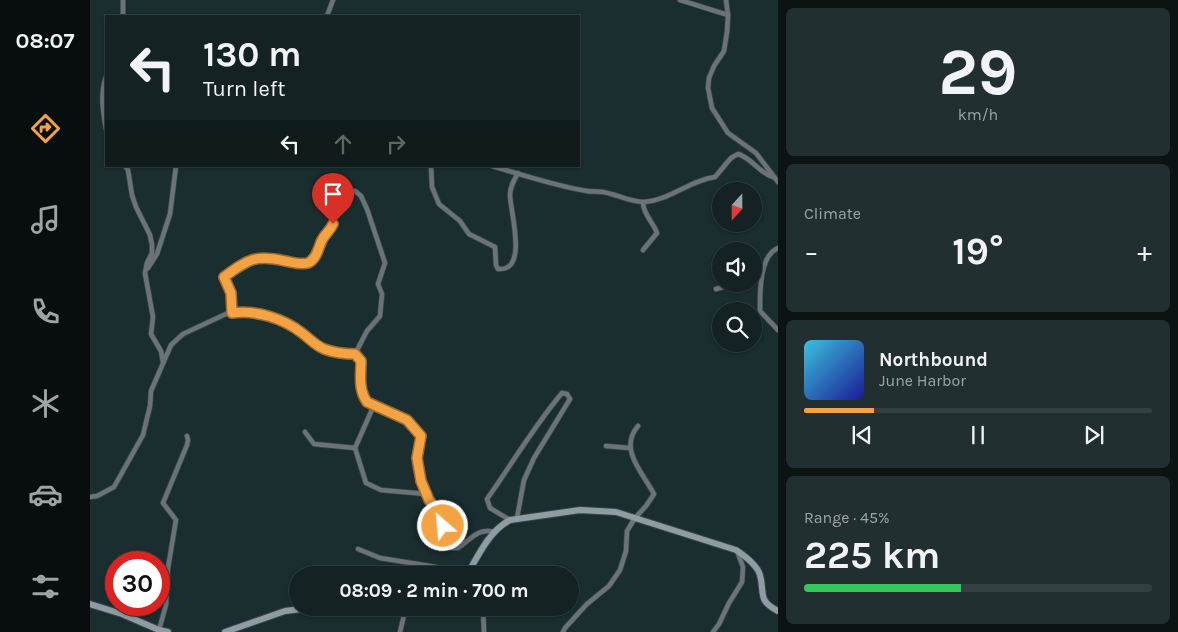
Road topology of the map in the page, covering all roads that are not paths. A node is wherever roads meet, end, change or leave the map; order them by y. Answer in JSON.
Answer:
{"nodes":[{"id":1,"x":123,"y":0,"type":"edge"},
{"id":2,"x":333,"y":0,"type":"edge"},
{"id":3,"x":680,"y":0,"type":"edge"},
{"id":4,"x":726,"y":0,"type":"edge"},
{"id":5,"x":728,"y":14,"type":"junction"},
{"id":6,"x":124,"y":15,"type":"edge"},
{"id":7,"x":326,"y":15,"type":"edge"},
{"id":8,"x":105,"y":80,"type":"edge"},
{"id":9,"x":105,"y":122,"type":"edge"},
{"id":10,"x":126,"y":167,"type":"edge"},
{"id":11,"x":176,"y":167,"type":"edge"},
{"id":12,"x":431,"y":167,"type":"edge"},
{"id":13,"x":496,"y":167,"type":"edge"},
{"id":14,"x":518,"y":173,"type":"junction"},
{"id":15,"x":773,"y":177,"type":"junction"},
{"id":16,"x":778,"y":182,"type":"edge"},
{"id":17,"x":643,"y":202,"type":"junction"},
{"id":18,"x":778,"y":248,"type":"edge"},
{"id":19,"x":643,"y":250,"type":"dead end"},
{"id":20,"x":145,"y":273,"type":"junction"},
{"id":21,"x":762,"y":273,"type":"edge"},
{"id":22,"x":761,"y":292,"type":"edge"},
{"id":23,"x":232,"y":313,"type":"junction"},
{"id":24,"x":778,"y":330,"type":"edge"},
{"id":25,"x":355,"y":354,"type":"junction"},
{"id":26,"x":163,"y":362,"type":"junction"},
{"id":27,"x":374,"y":405,"type":"junction"},
{"id":28,"x":638,"y":426,"type":"dead end"},
{"id":29,"x":305,"y":432,"type":"dead end"},
{"id":30,"x":187,"y":436,"type":"dead end"},
{"id":31,"x":606,"y":446,"type":"dead end"},
{"id":32,"x":355,"y":448,"type":"junction"},
{"id":33,"x":630,"y":448,"type":"junction"},
{"id":34,"x":426,"y":494,"type":"junction"},
{"id":35,"x":90,"y":497,"type":"edge"},
{"id":36,"x":635,"y":518,"type":"junction"},
{"id":37,"x":513,"y":519,"type":"junction"},
{"id":38,"x":494,"y":532,"type":"junction"},
{"id":39,"x":358,"y":549,"type":"dead end"},
{"id":40,"x":736,"y":550,"type":"junction"},
{"id":41,"x":430,"y":566,"type":"edge"},
{"id":42,"x":472,"y":566,"type":"edge"},
{"id":43,"x":90,"y":604,"type":"edge"},
{"id":44,"x":289,"y":611,"type":"edge"},
{"id":45,"x":778,"y":611,"type":"edge"},
{"id":46,"x":404,"y":616,"type":"edge"},
{"id":47,"x":483,"y":616,"type":"edge"},
{"id":48,"x":159,"y":630,"type":"junction"},
{"id":49,"x":168,"y":632,"type":"edge"},
{"id":50,"x":227,"y":632,"type":"edge"},
{"id":51,"x":400,"y":632,"type":"edge"},
{"id":52,"x":484,"y":632,"type":"edge"},
{"id":53,"x":563,"y":632,"type":"edge"},
{"id":54,"x":713,"y":632,"type":"edge"}],
"edges":[{"from":1,"to":6,"type":"street"},
{"from":2,"to":7,"type":"street"},
{"from":3,"to":5,"type":"street"},
{"from":4,"to":5,"type":"street"},
{"from":5,"to":15,"type":"street"},
{"from":8,"to":9,"type":"street"},
{"from":10,"to":20,"type":"street"},
{"from":11,"to":20,"type":"street"},
{"from":12,"to":14,"type":"street"},
{"from":13,"to":14,"type":"street"},
{"from":14,"to":17,"type":"street"},
{"from":15,"to":16,"type":"street"},
{"from":15,"to":17,"type":"street"},
{"from":17,"to":19,"type":"street"},
{"from":18,"to":21,"type":"street"},
{"from":20,"to":26,"type":"street"},
{"from":22,"to":24,"type":"street"},
{"from":23,"to":25,"type":"street"},
{"from":23,"to":25,"type":"street"},
{"from":23,"to":26,"type":"street"},
{"from":25,"to":27,"type":"street"},
{"from":26,"to":35,"type":"street"},
{"from":27,"to":32,"type":"street"},
{"from":27,"to":34,"type":"street"},
{"from":28,"to":33,"type":"street"},
{"from":29,"to":32,"type":"street"},
{"from":30,"to":48,"type":"street"},
{"from":31,"to":33,"type":"street"},
{"from":32,"to":34,"type":"street"},
{"from":33,"to":36,"type":"street"},
{"from":34,"to":38,"type":"street"},
{"from":36,"to":37,"type":"street"},
{"from":36,"to":40,"type":"street"},
{"from":36,"to":53,"type":"street"},
{"from":37,"to":37,"type":"street"},
{"from":37,"to":38,"type":"street"},
{"from":38,"to":42,"type":"street"},
{"from":39,"to":41,"type":"street"},
{"from":40,"to":45,"type":"street"},
{"from":40,"to":54,"type":"street"},
{"from":43,"to":48,"type":"street"},
{"from":44,"to":50,"type":"street"},
{"from":46,"to":51,"type":"street"},
{"from":47,"to":52,"type":"street"},
{"from":48,"to":49,"type":"street"}]}
